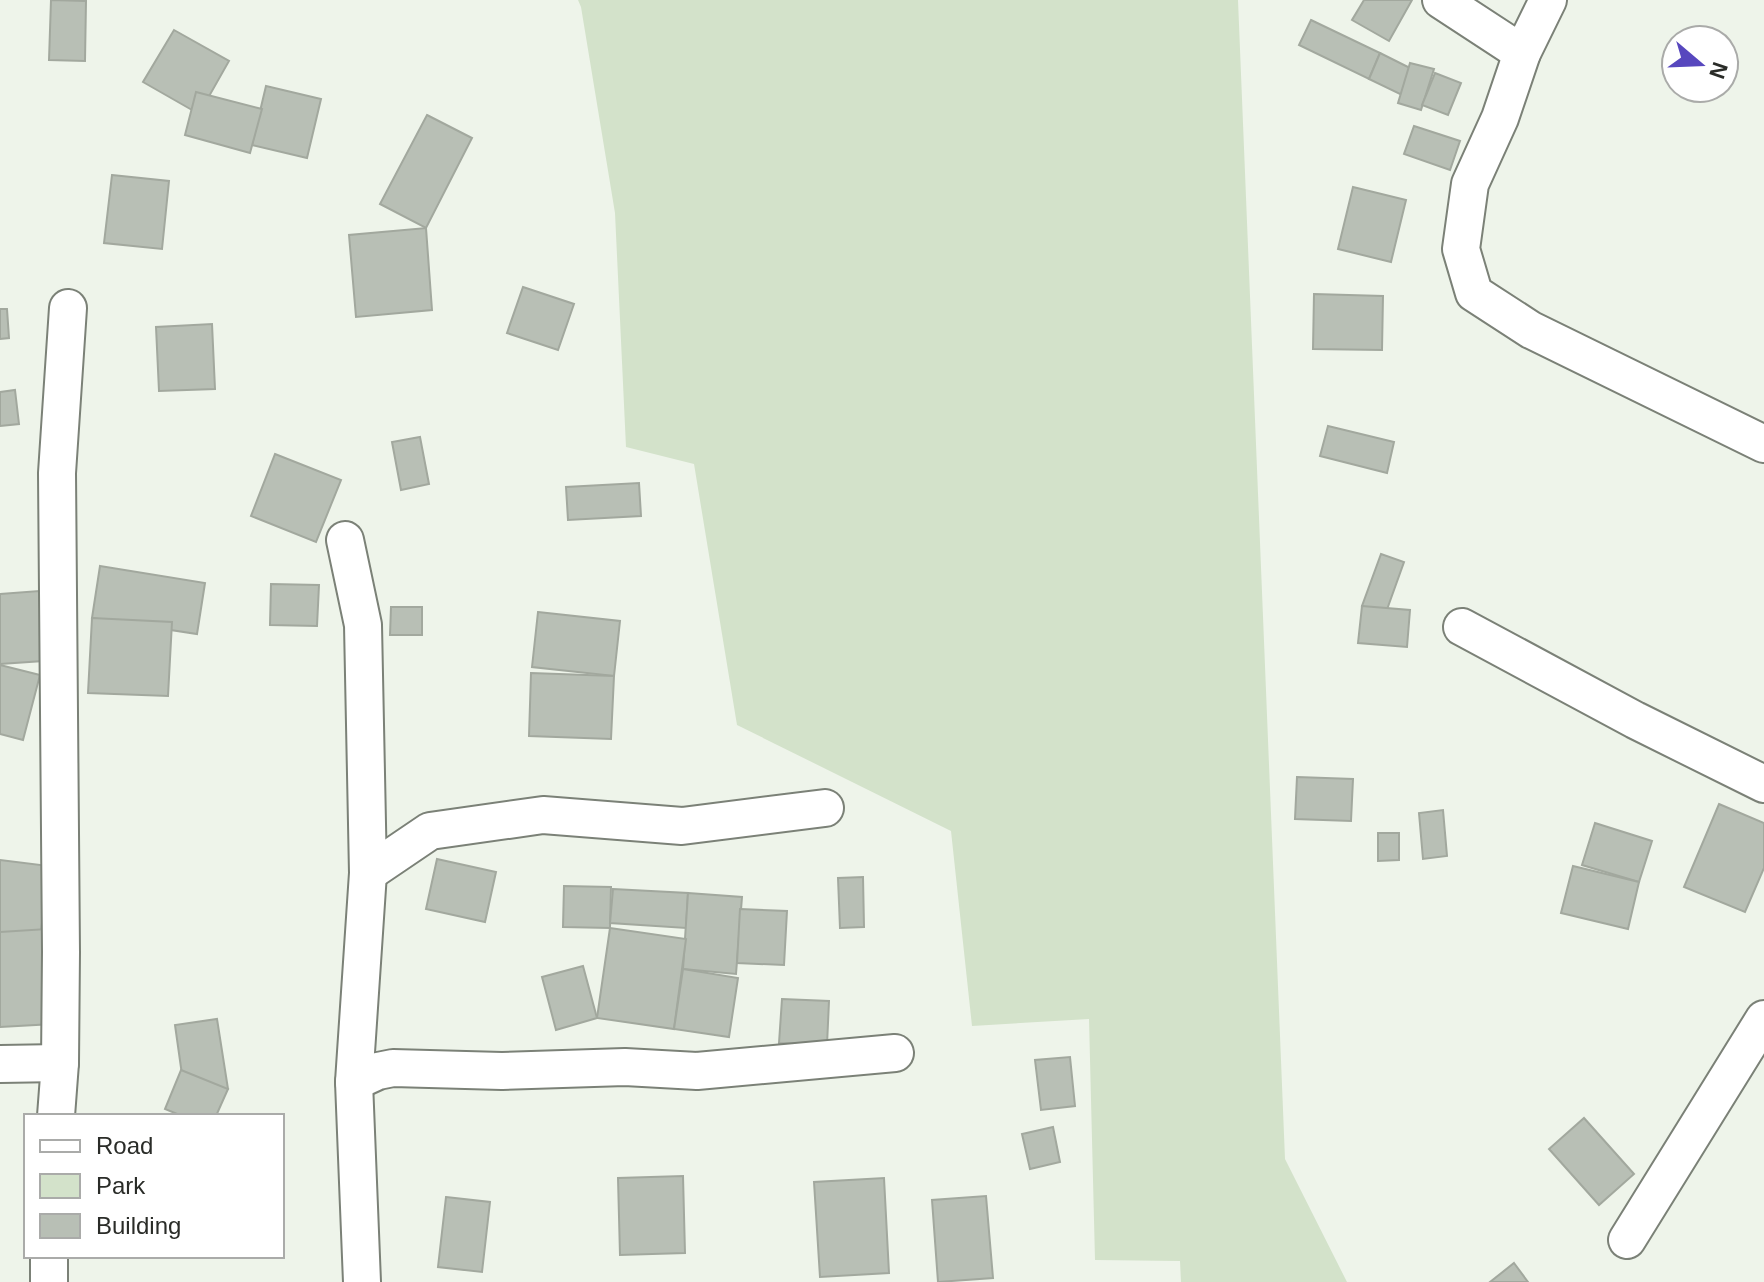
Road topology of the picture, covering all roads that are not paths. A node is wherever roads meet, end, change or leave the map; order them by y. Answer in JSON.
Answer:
{"nodes":[{"id":1,"x":1441,"y":0,"type":"edge"},
{"id":2,"x":1548,"y":0,"type":"edge"},
{"id":3,"x":1522,"y":53,"type":"junction"},
{"id":4,"x":68,"y":308,"type":"dead end"},
{"id":5,"x":1760,"y":433,"type":"edge"},
{"id":6,"x":345,"y":540,"type":"dead end"},
{"id":7,"x":1462,"y":627,"type":"dead end"},
{"id":8,"x":1764,"y":784,"type":"edge"},
{"id":9,"x":825,"y":808,"type":"dead end"},
{"id":10,"x":368,"y":873,"type":"junction"},
{"id":11,"x":1764,"y":1019,"type":"edge"},
{"id":12,"x":895,"y":1053,"type":"dead end"},
{"id":13,"x":60,"y":1063,"type":"junction"},
{"id":14,"x":0,"y":1064,"type":"edge"},
{"id":15,"x":354,"y":1082,"type":"junction"},
{"id":16,"x":56,"y":1114,"type":"edge"},
{"id":17,"x":1627,"y":1240,"type":"dead end"},
{"id":18,"x":49,"y":1258,"type":"edge"},
{"id":19,"x":49,"y":1282,"type":"edge"},
{"id":20,"x":362,"y":1282,"type":"edge"}],
"edges":[{"from":1,"to":3,"type":"street"},
{"from":2,"to":3,"type":"street"},
{"from":3,"to":5,"type":"street"},
{"from":4,"to":13,"type":"street"},
{"from":6,"to":10,"type":"street"},
{"from":7,"to":8,"type":"street"},
{"from":9,"to":10,"type":"street"},
{"from":10,"to":15,"type":"street"},
{"from":11,"to":17,"type":"street"},
{"from":12,"to":15,"type":"street"},
{"from":13,"to":14,"type":"street"},
{"from":13,"to":16,"type":"street"},
{"from":15,"to":20,"type":"street"},
{"from":18,"to":19,"type":"street"}]}
